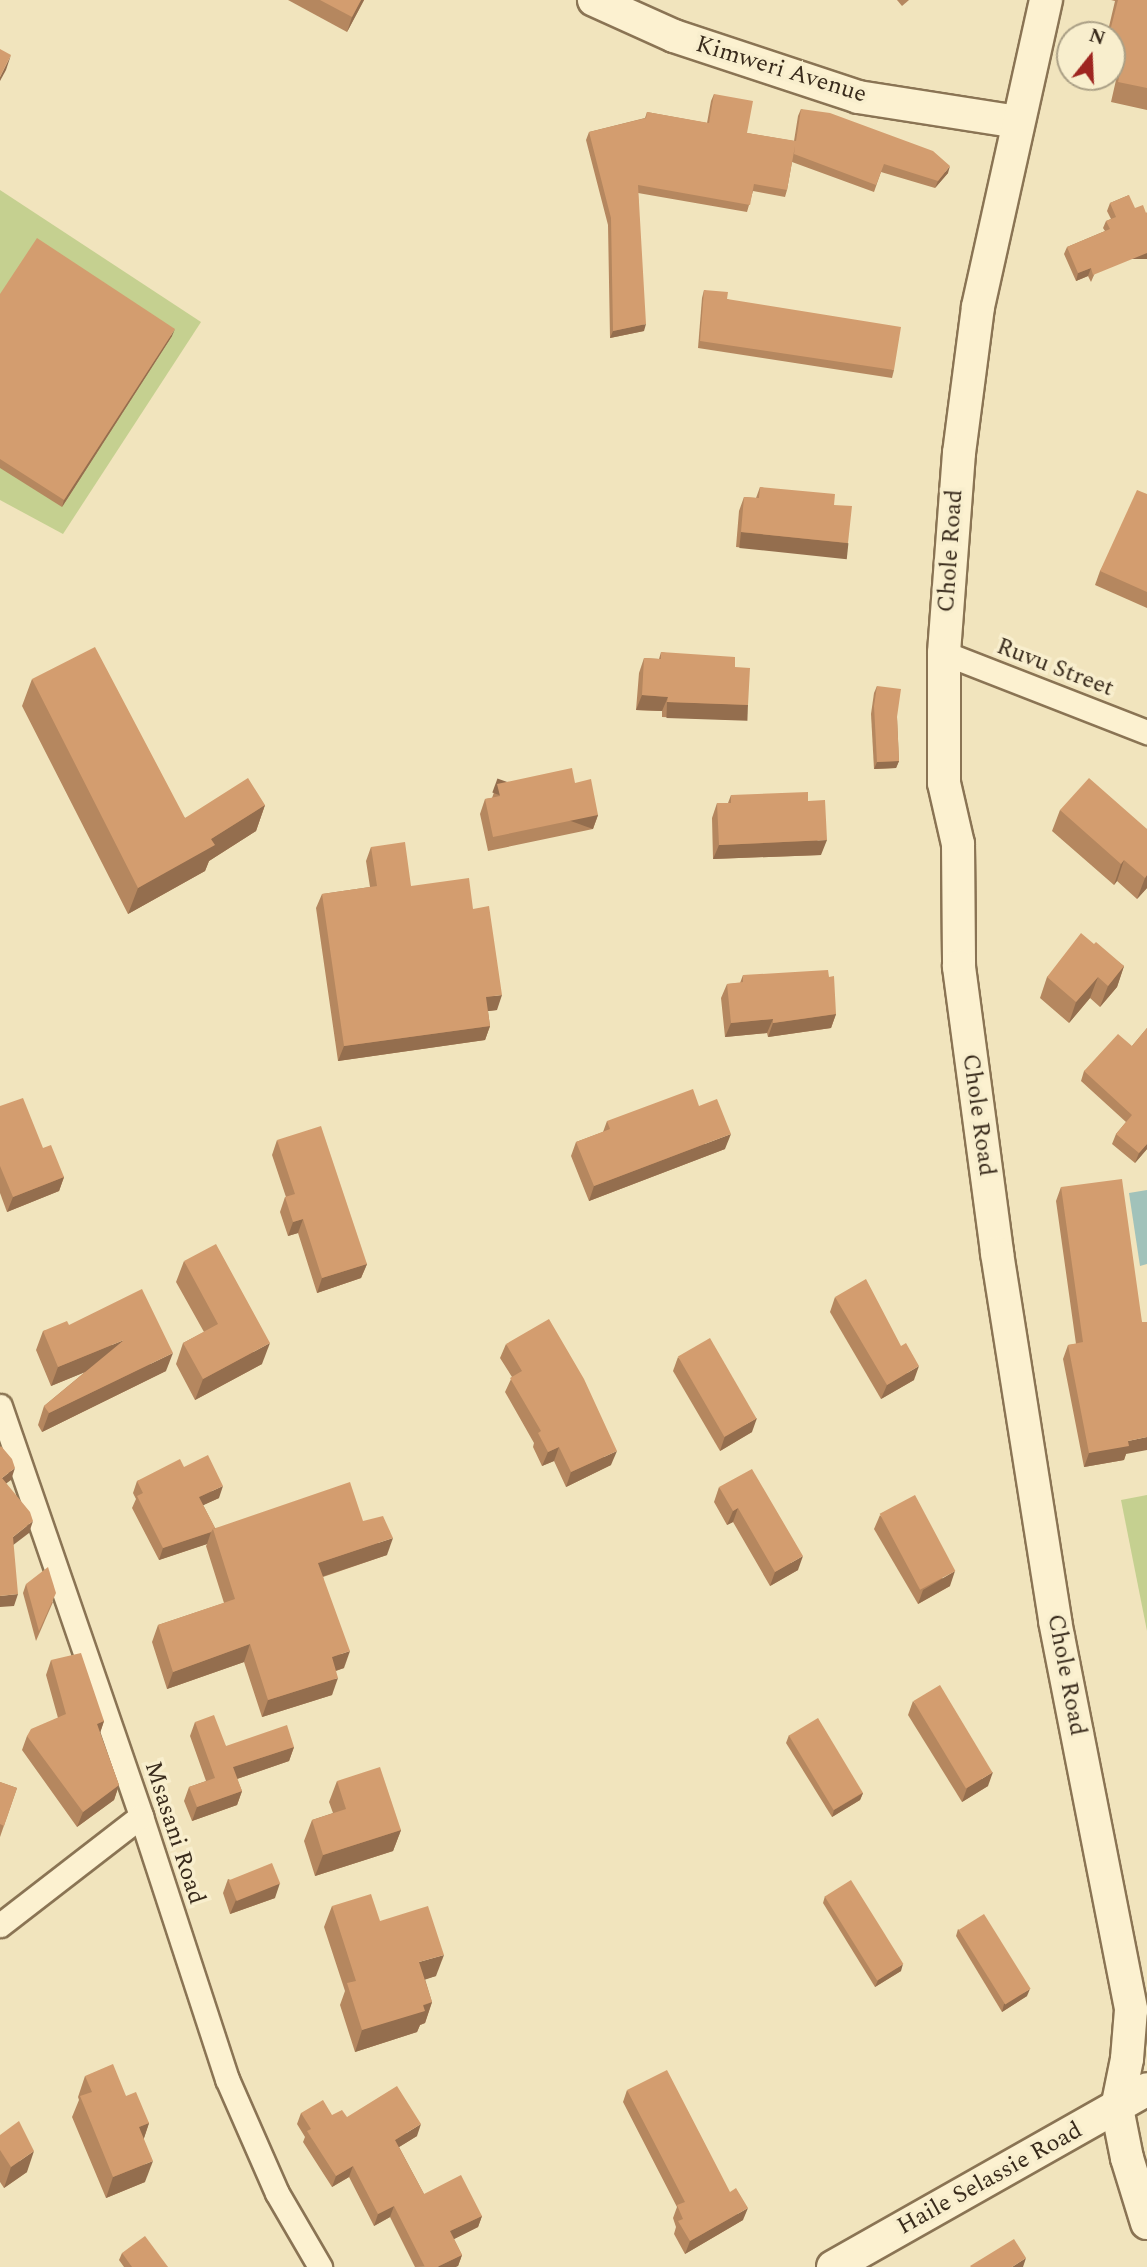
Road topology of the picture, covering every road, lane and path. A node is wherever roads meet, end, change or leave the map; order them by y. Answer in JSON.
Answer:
{"nodes":[{"id":1,"x":594,"y":0,"type":"edge"},
{"id":2,"x":1046,"y":0,"type":"edge"},
{"id":3,"x":1017,"y":122,"type":"junction"},
{"id":4,"x":944,"y":653,"type":"junction"},
{"id":5,"x":1147,"y":732,"type":"edge"},
{"id":6,"x":0,"y":1406,"type":"edge"},
{"id":7,"x":141,"y":1816,"type":"junction"},
{"id":8,"x":0,"y":1925,"type":"edge"},
{"id":9,"x":1147,"y":2089,"type":"edge"},
{"id":10,"x":1117,"y":2108,"type":"junction"},
{"id":11,"x":1147,"y":2223,"type":"edge"},
{"id":12,"x":320,"y":2267,"type":"edge"},
{"id":13,"x":833,"y":2267,"type":"edge"}],
"edges":[{"from":1,"to":3,"type":"street","name":"Kimweri Avenue"},
{"from":2,"to":3,"type":"street","name":"Chole Road"},
{"from":3,"to":4,"type":"street","name":"Chole Road"},
{"from":4,"to":5,"type":"street","name":"Ruvu Street"},
{"from":4,"to":10,"type":"street","name":"Chole Road"},
{"from":6,"to":7,"type":"street","name":"Msasani Road"},
{"from":7,"to":8,"type":"street"},
{"from":7,"to":12,"type":"street","name":"Msasani Road"},
{"from":9,"to":10,"type":"street","name":"Haile Selassie Road"},
{"from":10,"to":11,"type":"street","name":"Chole Road"},
{"from":10,"to":13,"type":"street","name":"Haile Selassie Road"}]}
